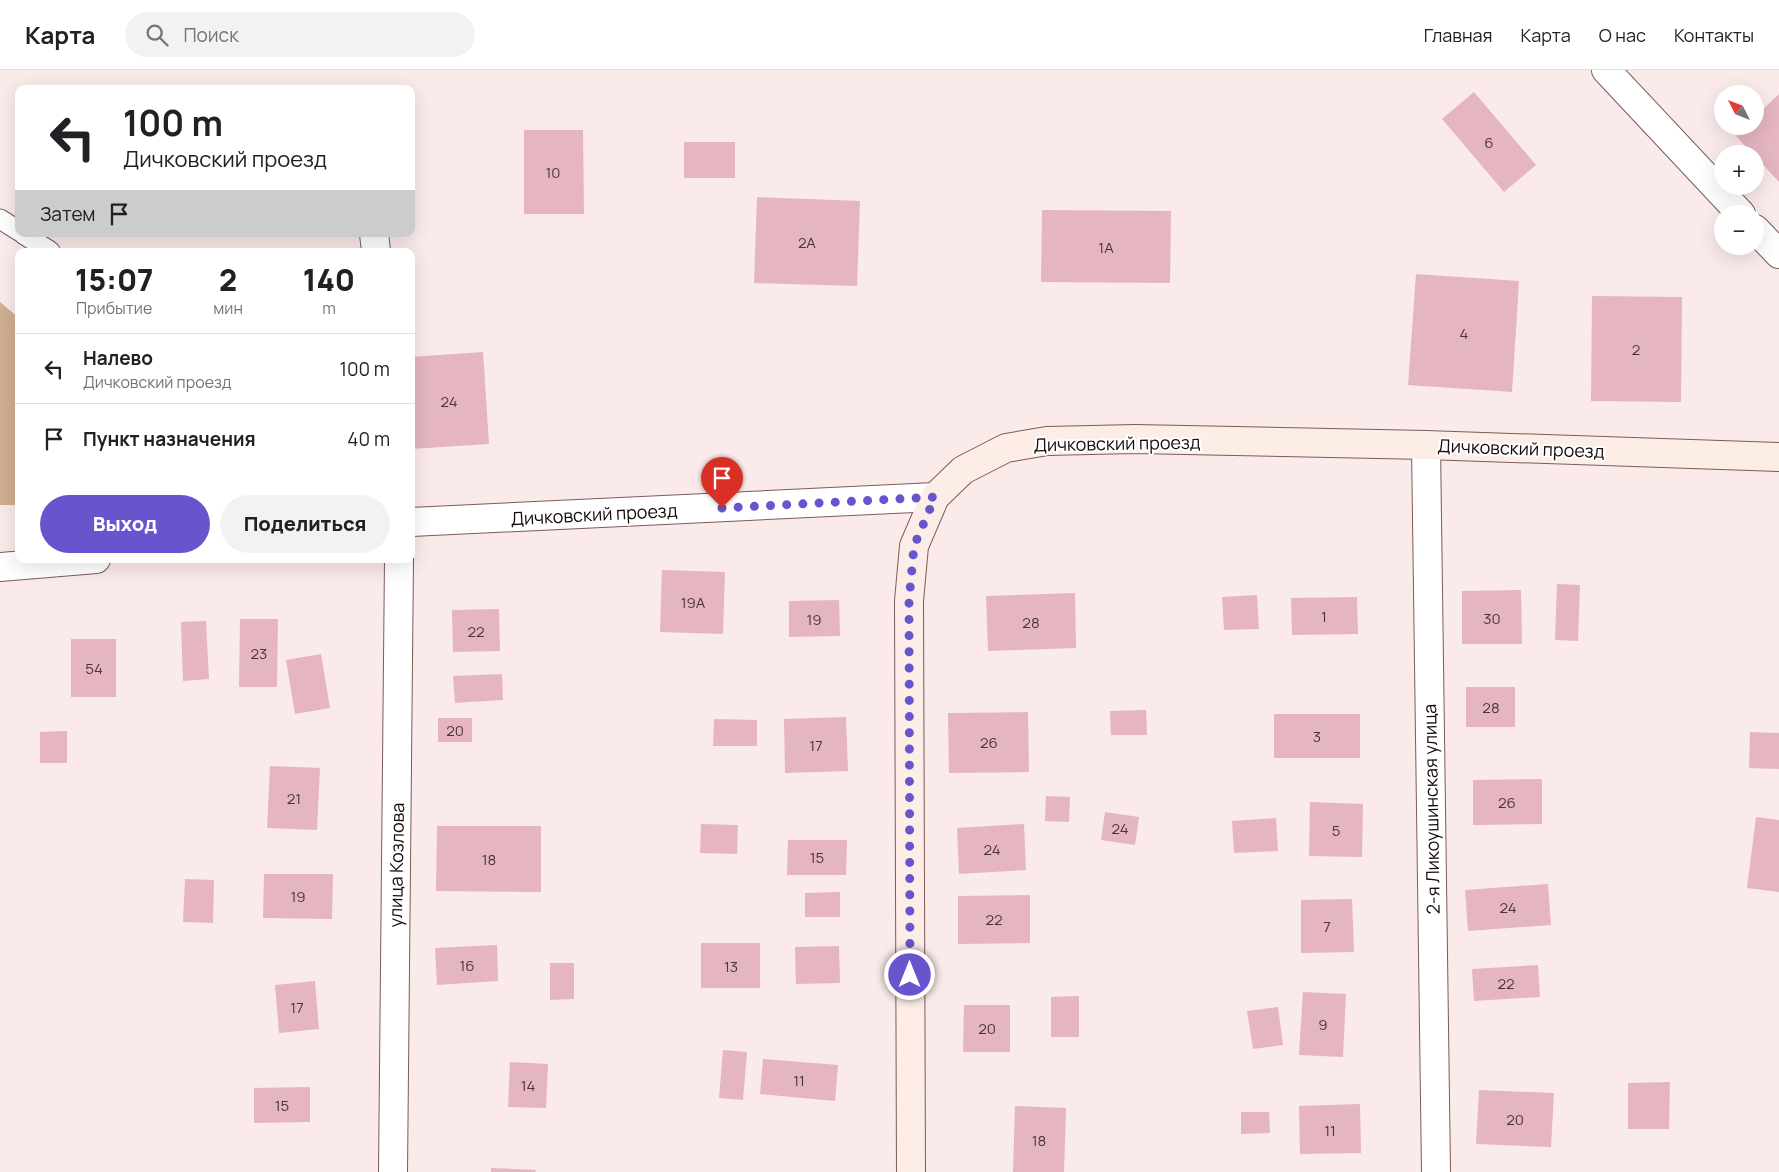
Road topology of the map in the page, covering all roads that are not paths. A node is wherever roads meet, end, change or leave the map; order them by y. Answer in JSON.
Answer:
{"nodes":[{"id":1,"x":1606,"y":70,"type":"edge"},
{"id":2,"x":1733,"y":205,"type":"edge"},
{"id":3,"x":0,"y":219,"type":"edge"},
{"id":4,"x":15,"y":228,"type":"edge"},
{"id":5,"x":28,"y":237,"type":"edge"},
{"id":6,"x":1764,"y":238,"type":"edge"},
{"id":7,"x":45,"y":248,"type":"edge"},
{"id":8,"x":1779,"y":254,"type":"edge"},
{"id":9,"x":1426,"y":445,"type":"junction"},
{"id":10,"x":1779,"y":457,"type":"edge"},
{"id":11,"x":935,"y":497,"type":"junction"},
{"id":12,"x":415,"y":522,"type":"edge"},
{"id":13,"x":48,"y":563,"type":"edge"},
{"id":14,"x":399,"y":563,"type":"edge"},
{"id":15,"x":0,"y":567,"type":"edge"},
{"id":16,"x":393,"y":1172,"type":"edge"},
{"id":17,"x":911,"y":1172,"type":"edge"},
{"id":18,"x":1436,"y":1172,"type":"edge"}],
"edges":[{"from":1,"to":2,"type":"street"},
{"from":3,"to":4,"type":"lane"},
{"from":5,"to":7,"type":"lane"},
{"from":6,"to":8,"type":"street"},
{"from":9,"to":10,"type":"street","name":"Дичковский проезд"},
{"from":9,"to":11,"type":"street","name":"Дичковский проезд"},
{"from":9,"to":18,"type":"street","name":"2-я Ликоушинская улица"},
{"from":11,"to":12,"type":"street","name":"Дичковский проезд"},
{"from":11,"to":17,"type":"street"},
{"from":13,"to":15,"type":"street"},
{"from":14,"to":16,"type":"street","name":"улица Козлова"}]}
